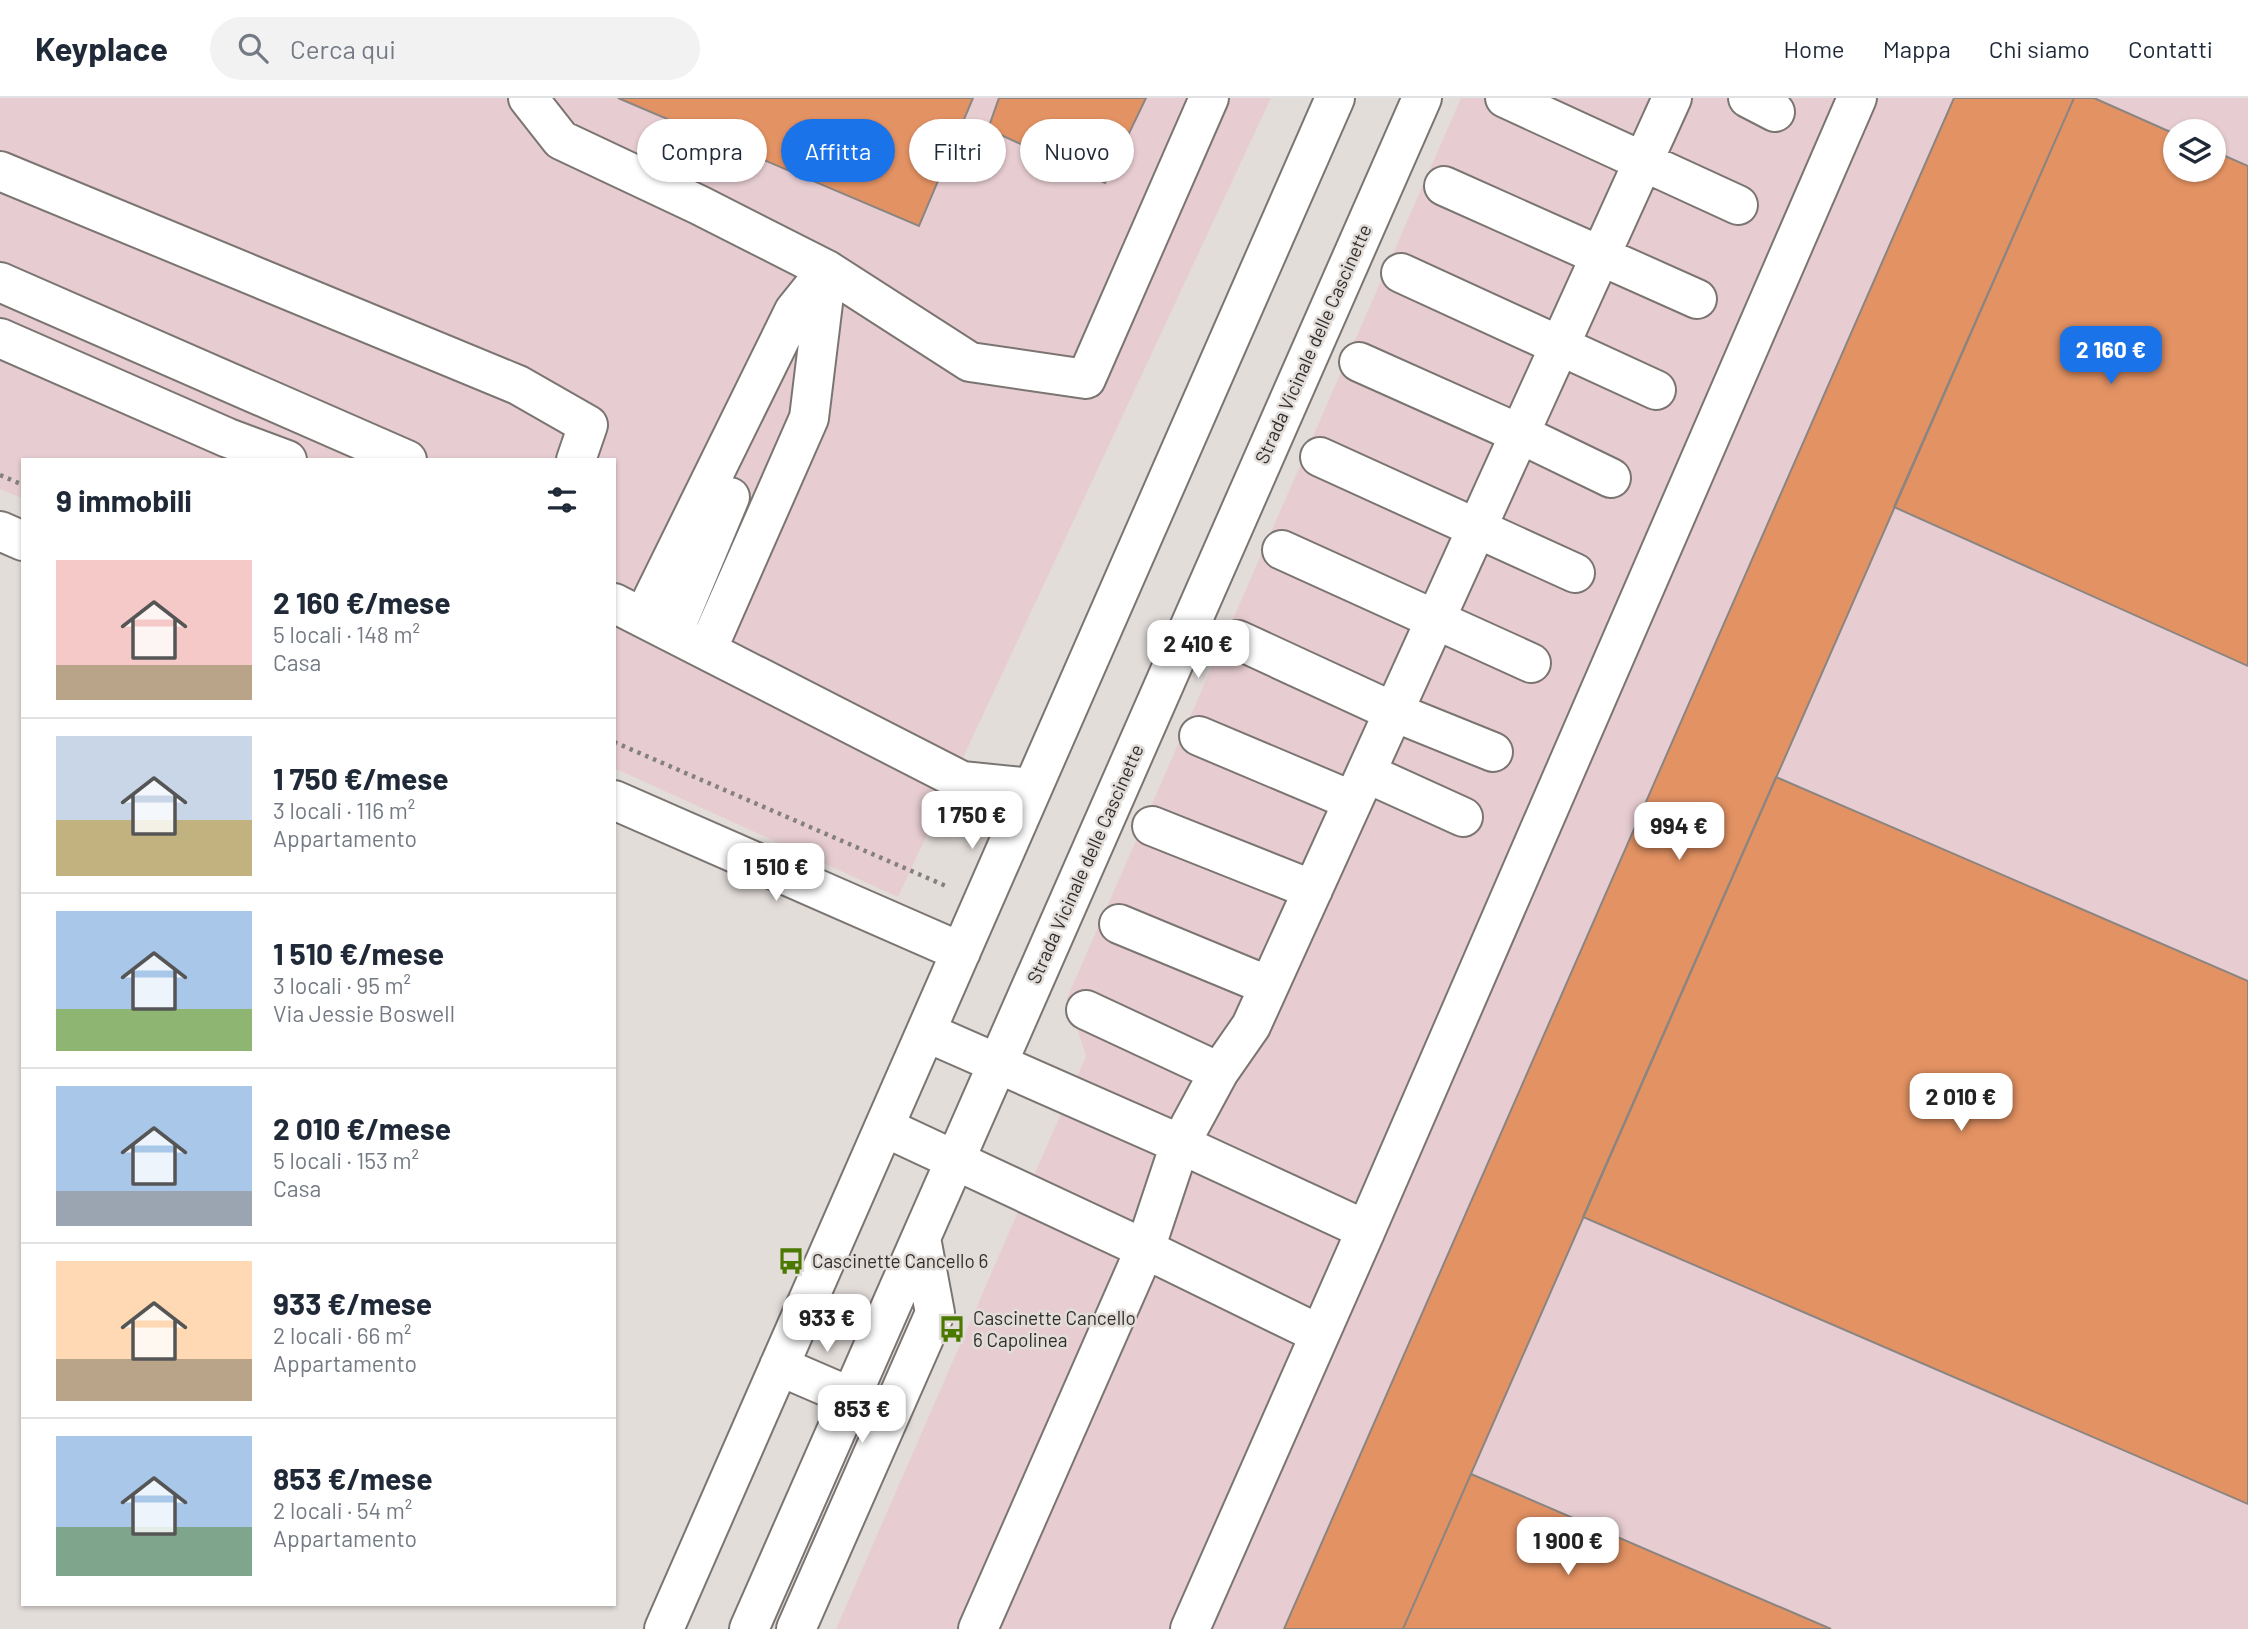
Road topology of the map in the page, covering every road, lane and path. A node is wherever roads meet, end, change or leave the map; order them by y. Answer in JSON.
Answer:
{"nodes":[{"id":1,"x":528,"y":98,"type":"edge"},
{"id":2,"x":1209,"y":98,"type":"edge"},
{"id":3,"x":1335,"y":98,"type":"edge"},
{"id":4,"x":1422,"y":98,"type":"edge"},
{"id":5,"x":1505,"y":98,"type":"edge"},
{"id":6,"x":1672,"y":98,"type":"edge"},
{"id":7,"x":1857,"y":98,"type":"edge"},
{"id":8,"x":1644,"y":161,"type":"junction"},
{"id":9,"x":0,"y":171,"type":"edge"},
{"id":10,"x":1444,"y":186,"type":"dead end"},
{"id":11,"x":1738,"y":205,"type":"dead end"},
{"id":12,"x":1602,"y":256,"type":"junction"},
{"id":13,"x":827,"y":270,"type":"junction"},
{"id":14,"x":1401,"y":273,"type":"dead end"},
{"id":15,"x":0,"y":282,"type":"edge"},
{"id":16,"x":1697,"y":299,"type":"dead end"},
{"id":17,"x":0,"y":338,"type":"edge"},
{"id":18,"x":1559,"y":346,"type":"junction"},
{"id":19,"x":1359,"y":362,"type":"dead end"},
{"id":20,"x":1656,"y":390,"type":"dead end"},
{"id":21,"x":1520,"y":434,"type":"junction"},
{"id":22,"x":1320,"y":457,"type":"dead end"},
{"id":23,"x":282,"y":458,"type":"edge"},
{"id":24,"x":402,"y":458,"type":"edge"},
{"id":25,"x":577,"y":458,"type":"edge"},
{"id":26,"x":0,"y":475,"type":"edge"},
{"id":27,"x":1611,"y":478,"type":"dead end"},
{"id":28,"x":21,"y":484,"type":"edge"},
{"id":29,"x":1478,"y":527,"type":"junction"},
{"id":30,"x":0,"y":531,"type":"edge"},
{"id":31,"x":21,"y":540,"type":"edge"},
{"id":32,"x":1282,"y":550,"type":"dead end"},
{"id":33,"x":1575,"y":573,"type":"dead end"},
{"id":34,"x":643,"y":618,"type":"edge"},
{"id":35,"x":1436,"y":620,"type":"junction"},
{"id":36,"x":1238,"y":640,"type":"dead end"},
{"id":37,"x":707,"y":650,"type":"junction"},
{"id":38,"x":1531,"y":663,"type":"dead end"},
{"id":39,"x":1394,"y":712,"type":"junction"},
{"id":40,"x":1199,"y":736,"type":"dead end"},
{"id":41,"x":616,"y":742,"type":"edge"},
{"id":42,"x":1493,"y":752,"type":"dead end"},
{"id":43,"x":1360,"y":787,"type":"junction"},
{"id":44,"x":1032,"y":788,"type":"junction"},
{"id":45,"x":616,"y":801,"type":"edge"},
{"id":46,"x":1463,"y":817,"type":"dead end"},
{"id":47,"x":1152,"y":826,"type":"dead end"},
{"id":48,"x":1313,"y":890,"type":"junction"},
{"id":49,"x":983,"y":901,"type":"junction"},
{"id":50,"x":1119,"y":924,"type":"dead end"},
{"id":51,"x":961,"y":951,"type":"junction"},
{"id":52,"x":1269,"y":986,"type":"junction"},
{"id":53,"x":1086,"y":1010,"type":"dead end"},
{"id":54,"x":926,"y":1032,"type":"junction"},
{"id":55,"x":997,"y":1064,"type":"junction"},
{"id":56,"x":1219,"y":1072,"type":"junction"},
{"id":57,"x":884,"y":1127,"type":"junction"},
{"id":58,"x":1180,"y":1143,"type":"junction"},
{"id":59,"x":956,"y":1160,"type":"junction"},
{"id":60,"x":1366,"y":1230,"type":"junction"},
{"id":61,"x":921,"y":1238,"type":"junction"},
{"id":62,"x":1145,"y":1249,"type":"junction"},
{"id":63,"x":1320,"y":1334,"type":"junction"},
{"id":64,"x":779,"y":1366,"type":"junction"},
{"id":65,"x":851,"y":1396,"type":"junction"},
{"id":66,"x":664,"y":1629,"type":"edge"},
{"id":67,"x":749,"y":1629,"type":"edge"},
{"id":68,"x":796,"y":1629,"type":"edge"},
{"id":69,"x":978,"y":1629,"type":"edge"},
{"id":70,"x":1190,"y":1629,"type":"edge"}],
"edges":[{"from":1,"to":13,"type":"street"},
{"from":2,"to":13,"type":"street"},
{"from":3,"to":44,"type":"street"},
{"from":4,"to":55,"type":"street","name":"Strada Vicinale delle Cascinette"},
{"from":5,"to":8,"type":"street"},
{"from":6,"to":8,"type":"street"},
{"from":7,"to":60,"type":"street"},
{"from":8,"to":11,"type":"street"},
{"from":8,"to":12,"type":"street"},
{"from":9,"to":25,"type":"street"},
{"from":10,"to":12,"type":"street"},
{"from":12,"to":16,"type":"street"},
{"from":12,"to":18,"type":"street"},
{"from":13,"to":34,"type":"street"},
{"from":13,"to":37,"type":"street"},
{"from":14,"to":18,"type":"street"},
{"from":15,"to":24,"type":"street"},
{"from":17,"to":23,"type":"street"},
{"from":18,"to":20,"type":"street"},
{"from":18,"to":21,"type":"street"},
{"from":19,"to":21,"type":"street"},
{"from":21,"to":27,"type":"street"},
{"from":21,"to":29,"type":"street"},
{"from":22,"to":29,"type":"street"},
{"from":26,"to":28,"type":"path"},
{"from":29,"to":33,"type":"street"},
{"from":29,"to":35,"type":"street"},
{"from":30,"to":31,"type":"street"},
{"from":32,"to":35,"type":"street"},
{"from":34,"to":37,"type":"street"},
{"from":35,"to":38,"type":"street"},
{"from":35,"to":39,"type":"street"},
{"from":36,"to":39,"type":"street"},
{"from":37,"to":44,"type":"street"},
{"from":39,"to":42,"type":"street"},
{"from":39,"to":43,"type":"street"},
{"from":40,"to":43,"type":"street"},
{"from":41,"to":49,"type":"path"},
{"from":43,"to":46,"type":"street"},
{"from":43,"to":48,"type":"street"},
{"from":44,"to":49,"type":"street"},
{"from":45,"to":51,"type":"street"},
{"from":47,"to":48,"type":"street"},
{"from":48,"to":52,"type":"street"},
{"from":49,"to":51,"type":"street"},
{"from":50,"to":52,"type":"street"},
{"from":51,"to":54,"type":"street"},
{"from":52,"to":56,"type":"street"},
{"from":53,"to":56,"type":"street"},
{"from":54,"to":55,"type":"street"},
{"from":54,"to":57,"type":"street"},
{"from":55,"to":58,"type":"street"},
{"from":55,"to":59,"type":"street","name":"Strada Vicinale delle Cascinette"},
{"from":56,"to":58,"type":"street"},
{"from":57,"to":59,"type":"street"},
{"from":57,"to":64,"type":"street"},
{"from":58,"to":60,"type":"street"},
{"from":58,"to":62,"type":"street"},
{"from":59,"to":61,"type":"street","name":"Strada Vicinale delle Cascinette"},
{"from":59,"to":62,"type":"street"},
{"from":60,"to":63,"type":"street"},
{"from":61,"to":65,"type":"street","name":"Strada Vicinale delle Cascinette"},
{"from":61,"to":68,"type":"street"},
{"from":62,"to":63,"type":"street"},
{"from":62,"to":69,"type":"street"},
{"from":63,"to":70,"type":"street"},
{"from":64,"to":65,"type":"street"},
{"from":64,"to":66,"type":"street"},
{"from":65,"to":67,"type":"street","name":"Strada Vicinale delle Cascinette"}]}
